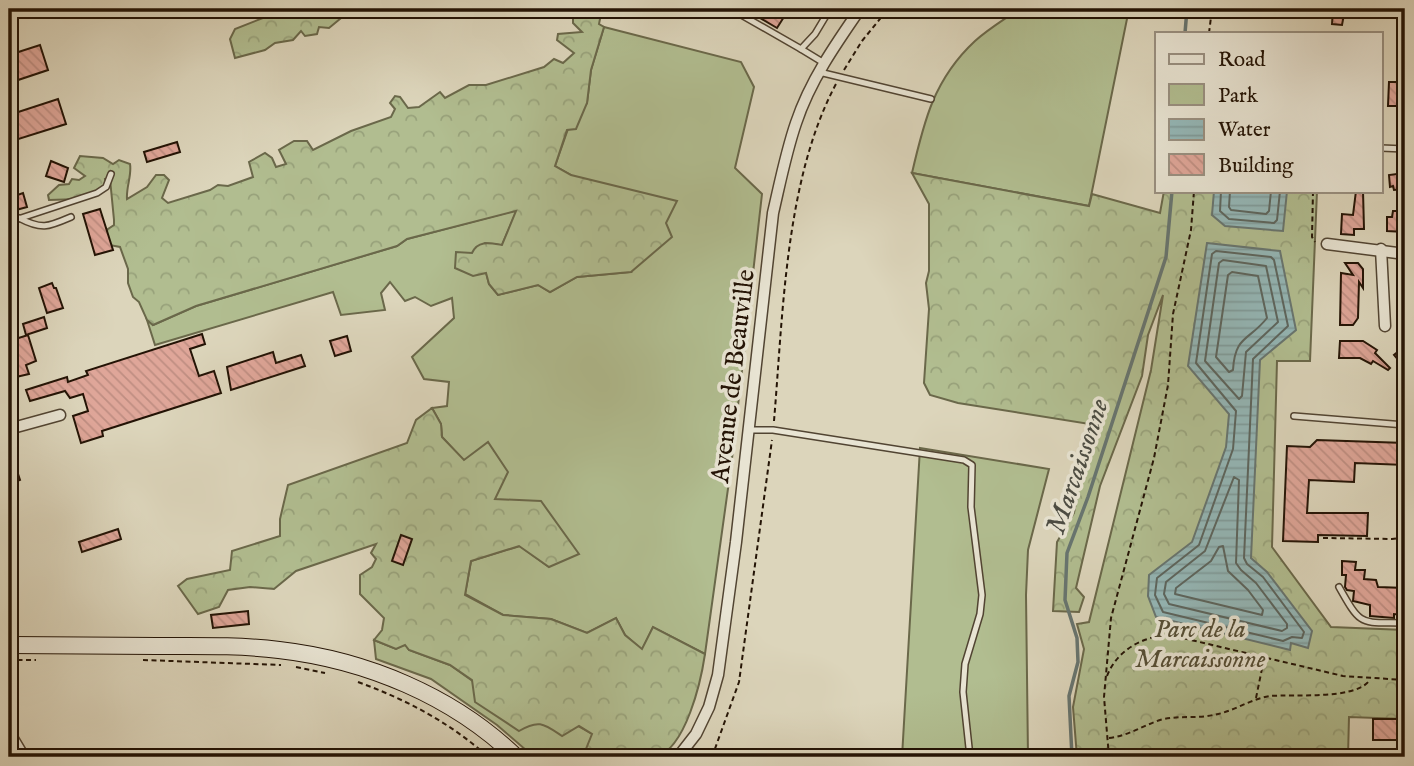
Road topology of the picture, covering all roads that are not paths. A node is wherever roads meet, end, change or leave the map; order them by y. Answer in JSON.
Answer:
{"nodes":[{"id":1,"x":731,"y":9,"type":"edge"},
{"id":2,"x":830,"y":9,"type":"edge"},
{"id":3,"x":860,"y":9,"type":"edge"},
{"id":4,"x":801,"y":49,"type":"junction"},
{"id":5,"x":821,"y":67,"type":"junction"},
{"id":6,"x":931,"y":99,"type":"dead end"},
{"id":7,"x":1382,"y":148,"type":"edge"},
{"id":8,"x":1405,"y":149,"type":"edge"},
{"id":9,"x":111,"y":174,"type":"dead end"},
{"id":10,"x":71,"y":217,"type":"dead end"},
{"id":11,"x":19,"y":218,"type":"junction"},
{"id":12,"x":9,"y":222,"type":"edge"},
{"id":13,"x":1327,"y":244,"type":"road end"},
{"id":14,"x":1381,"y":249,"type":"junction"},
{"id":15,"x":1405,"y":254,"type":"edge"},
{"id":16,"x":1385,"y":326,"type":"dead end"},
{"id":17,"x":60,"y":415,"type":"dead end"},
{"id":18,"x":1294,"y":416,"type":"dead end"},
{"id":19,"x":1405,"y":425,"type":"edge"},
{"id":20,"x":9,"y":429,"type":"edge"},
{"id":21,"x":748,"y":430,"type":"junction"},
{"id":22,"x":1339,"y":587,"type":"dead end"},
{"id":23,"x":1405,"y":623,"type":"edge"},
{"id":24,"x":9,"y":645,"type":"edge"},
{"id":25,"x":9,"y":732,"type":"edge"},
{"id":26,"x":24,"y":757,"type":"edge"},
{"id":27,"x":516,"y":757,"type":"edge"},
{"id":28,"x":678,"y":757,"type":"edge"},
{"id":29,"x":970,"y":757,"type":"edge"}],
"edges":[{"from":1,"to":4,"type":"lane"},
{"from":2,"to":4,"type":"lane"},
{"from":3,"to":5,"type":"street","name":"Avenue de Beauville"},
{"from":4,"to":5,"type":"lane"},
{"from":5,"to":6,"type":"lane"},
{"from":5,"to":21,"type":"street","name":"Avenue de Beauville"},
{"from":7,"to":8,"type":"lane"},
{"from":9,"to":11,"type":"lane"},
{"from":10,"to":11,"type":"lane"},
{"from":11,"to":12,"type":"lane"},
{"from":13,"to":14,"type":"street"},
{"from":14,"to":15,"type":"street"},
{"from":14,"to":16,"type":"street"},
{"from":17,"to":20,"type":"street"},
{"from":18,"to":19,"type":"lane"},
{"from":21,"to":28,"type":"street","name":"Avenue de Beauville"},
{"from":21,"to":29,"type":"lane"},
{"from":22,"to":23,"type":"lane"},
{"from":24,"to":27,"type":"main road"},
{"from":25,"to":26,"type":"street"}]}
